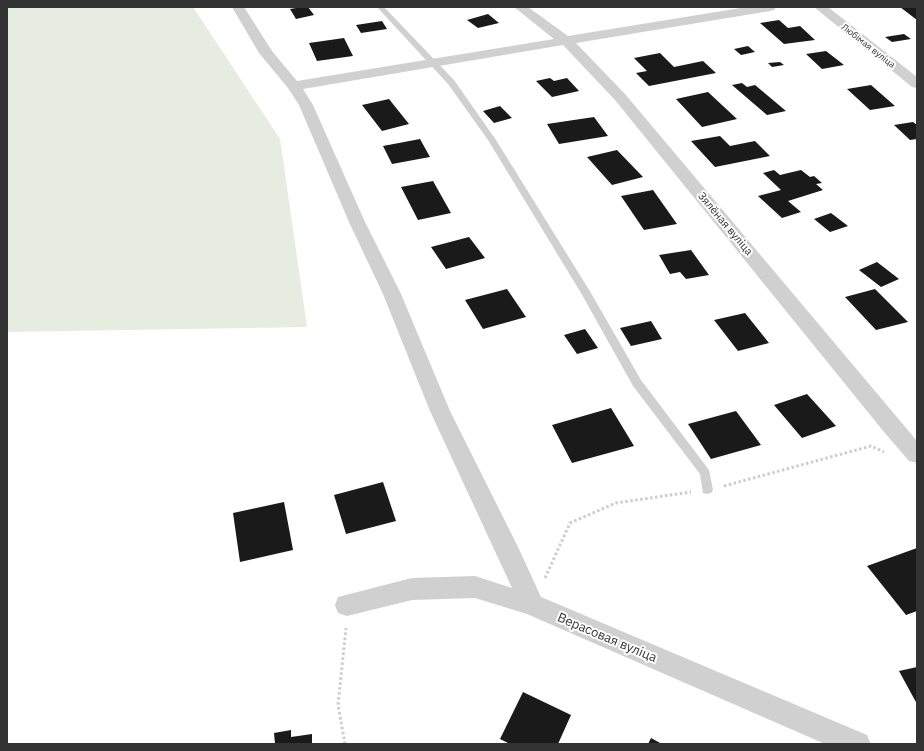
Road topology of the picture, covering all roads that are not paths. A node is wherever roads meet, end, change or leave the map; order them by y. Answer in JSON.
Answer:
{"nodes":[{"id":1,"x":238,"y":7,"type":"edge"},
{"id":2,"x":380,"y":7,"type":"edge"},
{"id":3,"x":520,"y":7,"type":"edge"},
{"id":4,"x":770,"y":7,"type":"edge"},
{"id":5,"x":820,"y":7,"type":"edge"},
{"id":6,"x":566,"y":41,"type":"junction"},
{"id":7,"x":433,"y":64,"type":"junction"},
{"id":8,"x":917,"y":84,"type":"edge"},
{"id":9,"x":294,"y":86,"type":"junction"},
{"id":10,"x":917,"y":455,"type":"edge"},
{"id":11,"x":707,"y":490,"type":"dead end"},
{"id":12,"x":347,"y":605,"type":"road end"},
{"id":13,"x":532,"y":606,"type":"junction"},
{"id":14,"x":858,"y":744,"type":"edge"}],
"edges":[{"from":1,"to":9,"type":"street"},
{"from":2,"to":7,"type":"lane"},
{"from":3,"to":6,"type":"street","name":"Зялёная вуліца"},
{"from":4,"to":6,"type":"street"},
{"from":5,"to":8,"type":"street","name":"Любімая вуліца"},
{"from":6,"to":7,"type":"street"},
{"from":6,"to":10,"type":"street","name":"Зялёная вуліца"},
{"from":7,"to":9,"type":"street"},
{"from":7,"to":11,"type":"lane"},
{"from":9,"to":13,"type":"street"},
{"from":12,"to":13,"type":"street","name":"Верасовая вуліца"},
{"from":13,"to":14,"type":"street","name":"Верасовая вуліца"}]}
